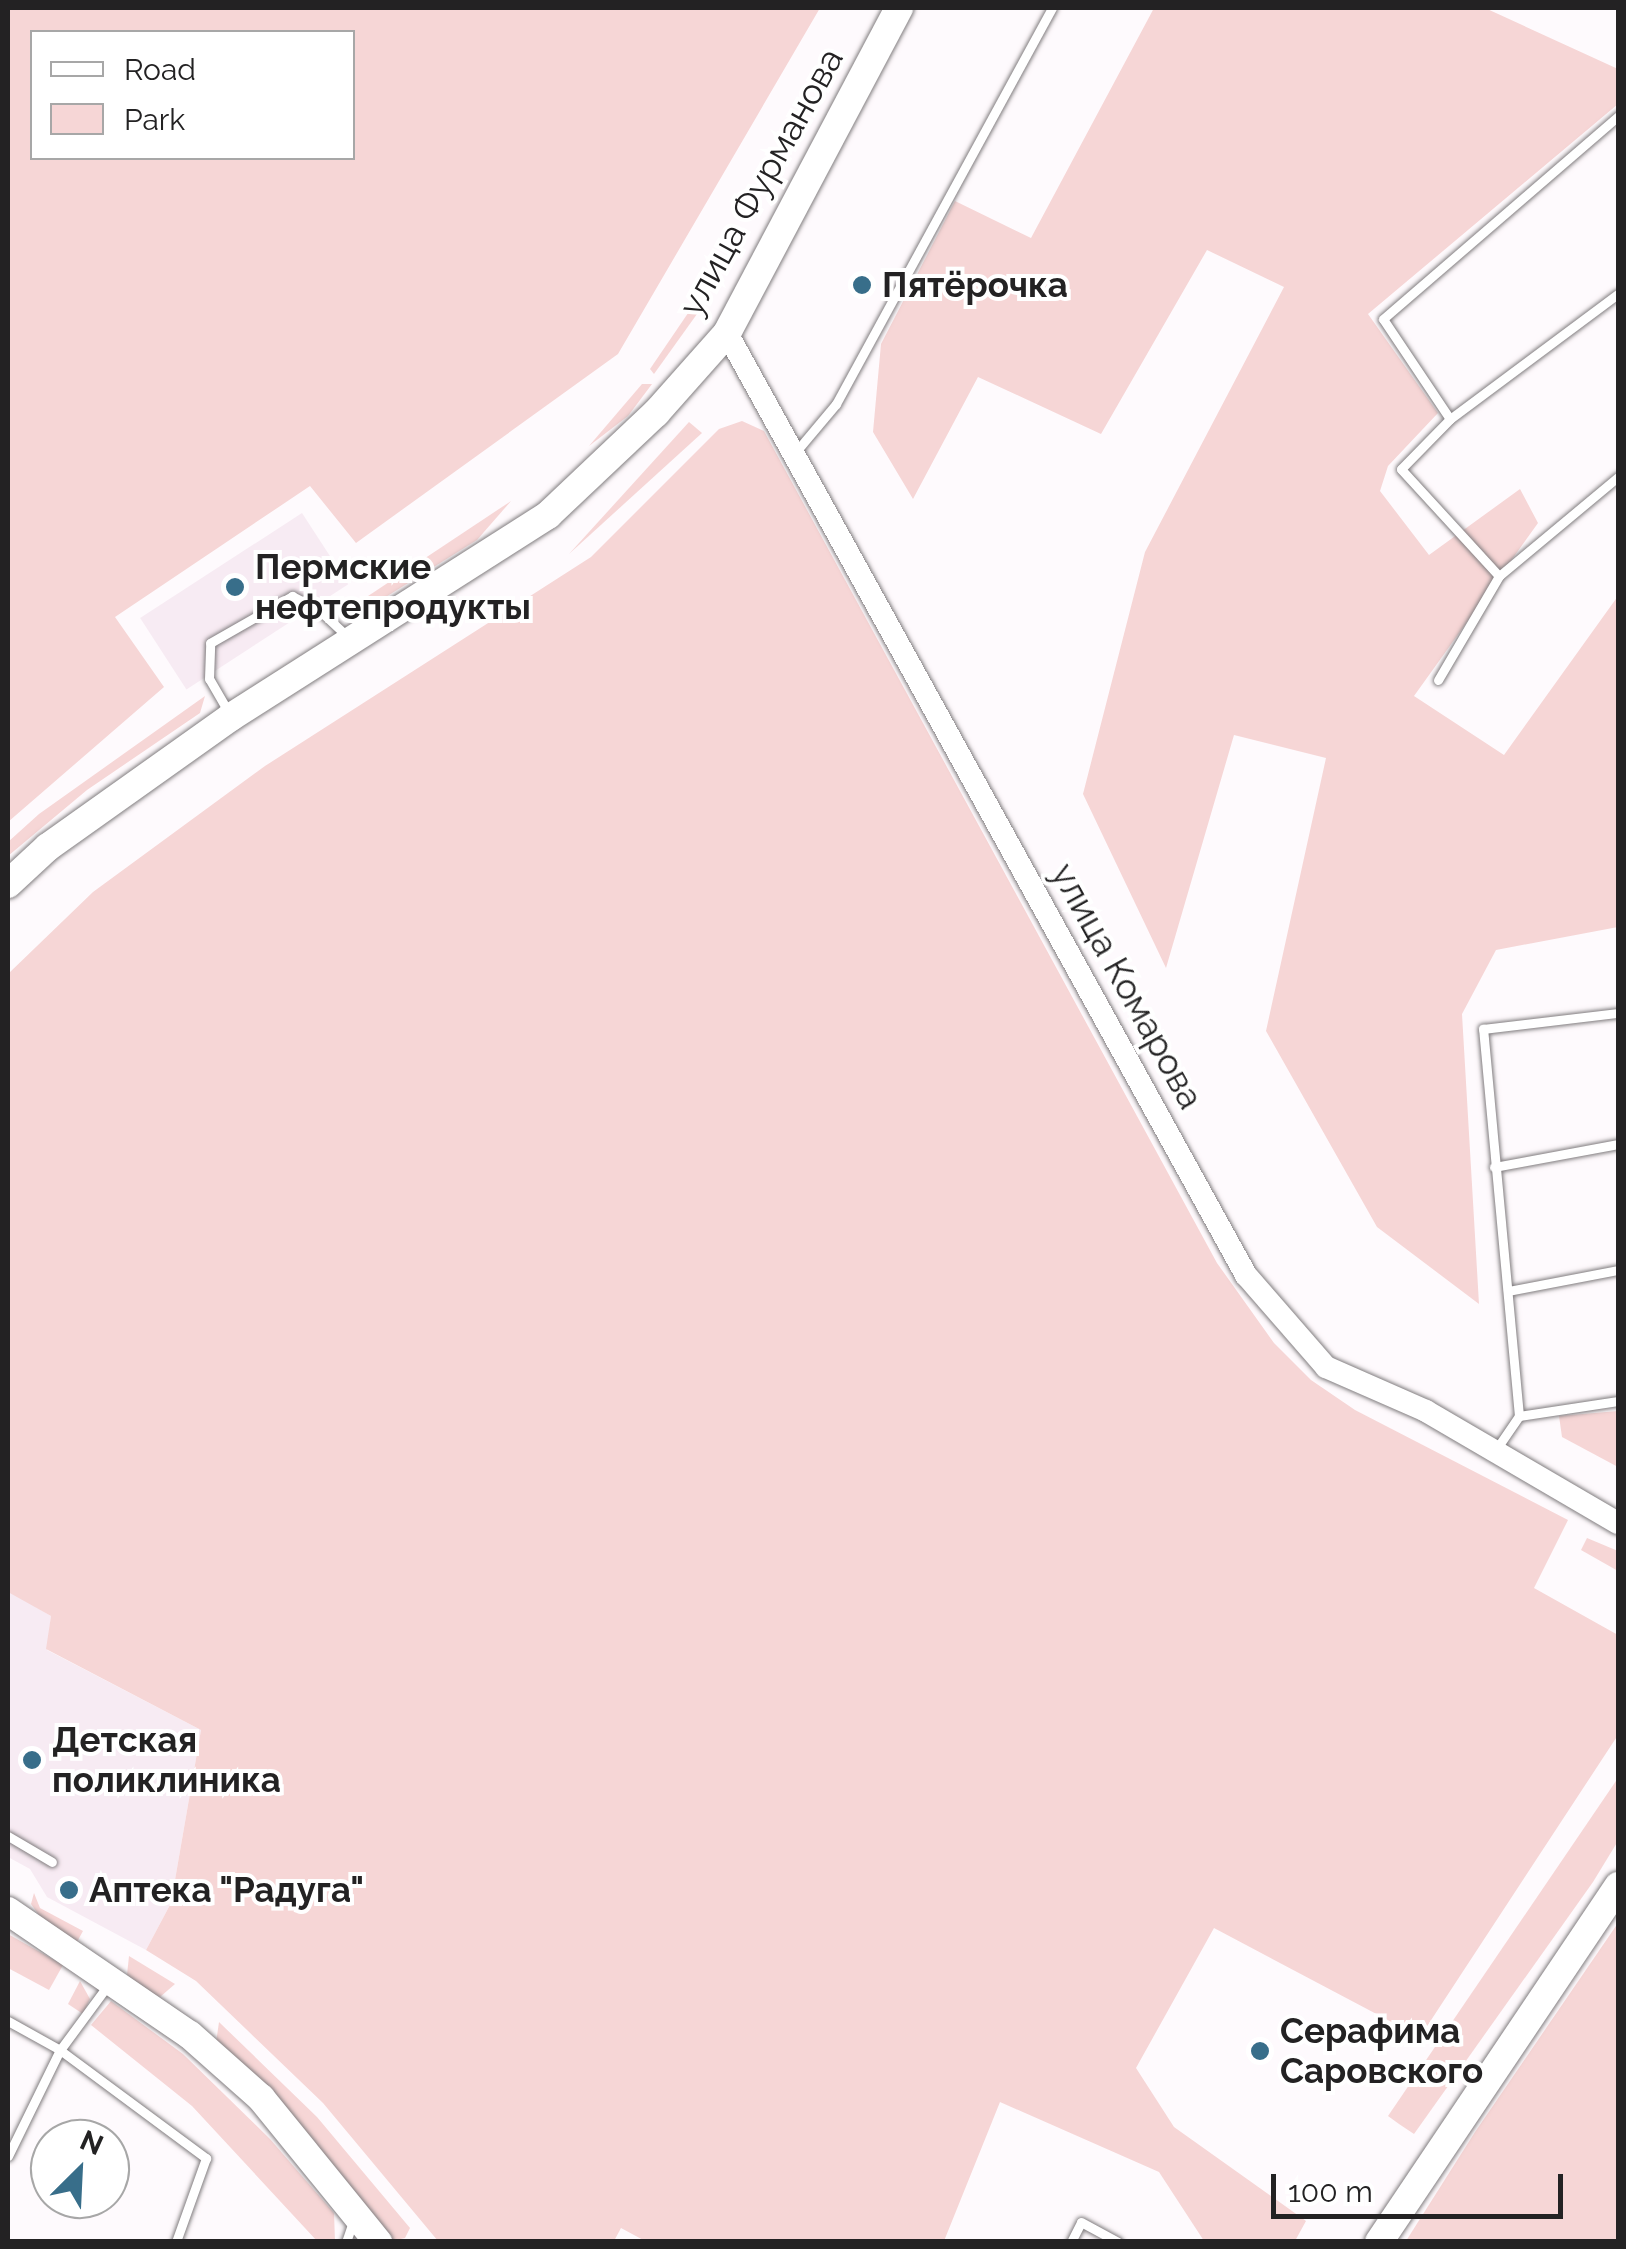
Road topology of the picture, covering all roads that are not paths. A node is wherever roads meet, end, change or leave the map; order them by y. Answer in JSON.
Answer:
{"nodes":[{"id":1,"x":899,"y":8,"type":"edge"},
{"id":2,"x":1052,"y":8,"type":"edge"},
{"id":3,"x":1618,"y":116,"type":"edge"},
{"id":4,"x":1618,"y":294,"type":"edge"},
{"id":5,"x":727,"y":333,"type":"junction"},
{"id":6,"x":1450,"y":418,"type":"junction"},
{"id":7,"x":794,"y":454,"type":"junction"},
{"id":8,"x":1618,"y":477,"type":"edge"},
{"id":9,"x":1499,"y":576,"type":"junction"},
{"id":10,"x":350,"y":639,"type":"junction"},
{"id":11,"x":1438,"y":680,"type":"dead end"},
{"id":12,"x":231,"y":717,"type":"junction"},
{"id":13,"x":8,"y":884,"type":"edge"},
{"id":14,"x":1618,"y":1013,"type":"edge"},
{"id":15,"x":1618,"y":1144,"type":"edge"},
{"id":16,"x":1494,"y":1167,"type":"junction"},
{"id":17,"x":1618,"y":1270,"type":"edge"},
{"id":18,"x":1508,"y":1291,"type":"junction"},
{"id":19,"x":1618,"y":1401,"type":"edge"},
{"id":20,"x":1518,"y":1416,"type":"junction"},
{"id":21,"x":1494,"y":1454,"type":"junction"},
{"id":22,"x":1618,"y":1523,"type":"edge"},
{"id":23,"x":8,"y":1836,"type":"edge"},
{"id":24,"x":52,"y":1862,"type":"dead end"},
{"id":25,"x":1618,"y":1886,"type":"edge"},
{"id":26,"x":8,"y":1911,"type":"edge"},
{"id":27,"x":113,"y":1979,"type":"junction"},
{"id":28,"x":8,"y":2022,"type":"edge"},
{"id":29,"x":60,"y":2050,"type":"junction"},
{"id":30,"x":8,"y":2156,"type":"edge"},
{"id":31,"x":351,"y":2229,"type":"edge"},
{"id":32,"x":176,"y":2242,"type":"edge"},
{"id":33,"x":378,"y":2242,"type":"edge"},
{"id":34,"x":1071,"y":2242,"type":"edge"},
{"id":35,"x":1118,"y":2242,"type":"edge"},
{"id":36,"x":1379,"y":2242,"type":"edge"}],
"edges":[{"from":1,"to":5,"type":"main road","name":"улица Фурманова"},
{"from":2,"to":7,"type":"lane"},
{"from":3,"to":6,"type":"lane"},
{"from":4,"to":6,"type":"lane"},
{"from":5,"to":7,"type":"street","name":"улица Комарова"},
{"from":5,"to":10,"type":"main road","name":"улица Фурманова"},
{"from":6,"to":9,"type":"lane"},
{"from":7,"to":21,"type":"street","name":"улица Комарова"},
{"from":8,"to":9,"type":"lane"},
{"from":9,"to":11,"type":"lane"},
{"from":10,"to":12,"type":"main road","name":"улица Фурманова"},
{"from":10,"to":12,"type":"lane"},
{"from":12,"to":13,"type":"main road","name":"улица Фурманова"},
{"from":14,"to":16,"type":"lane"},
{"from":15,"to":16,"type":"lane"},
{"from":16,"to":18,"type":"lane"},
{"from":17,"to":18,"type":"lane"},
{"from":18,"to":20,"type":"lane"},
{"from":19,"to":20,"type":"lane"},
{"from":20,"to":21,"type":"lane"},
{"from":21,"to":22,"type":"street","name":"улица Комарова"},
{"from":23,"to":24,"type":"lane"},
{"from":25,"to":36,"type":"main road"},
{"from":26,"to":27,"type":"main road"},
{"from":27,"to":29,"type":"lane"},
{"from":27,"to":31,"type":"main road"},
{"from":28,"to":29,"type":"lane"},
{"from":29,"to":30,"type":"lane"},
{"from":29,"to":32,"type":"lane"},
{"from":31,"to":33,"type":"main road"},
{"from":34,"to":35,"type":"lane"}]}
